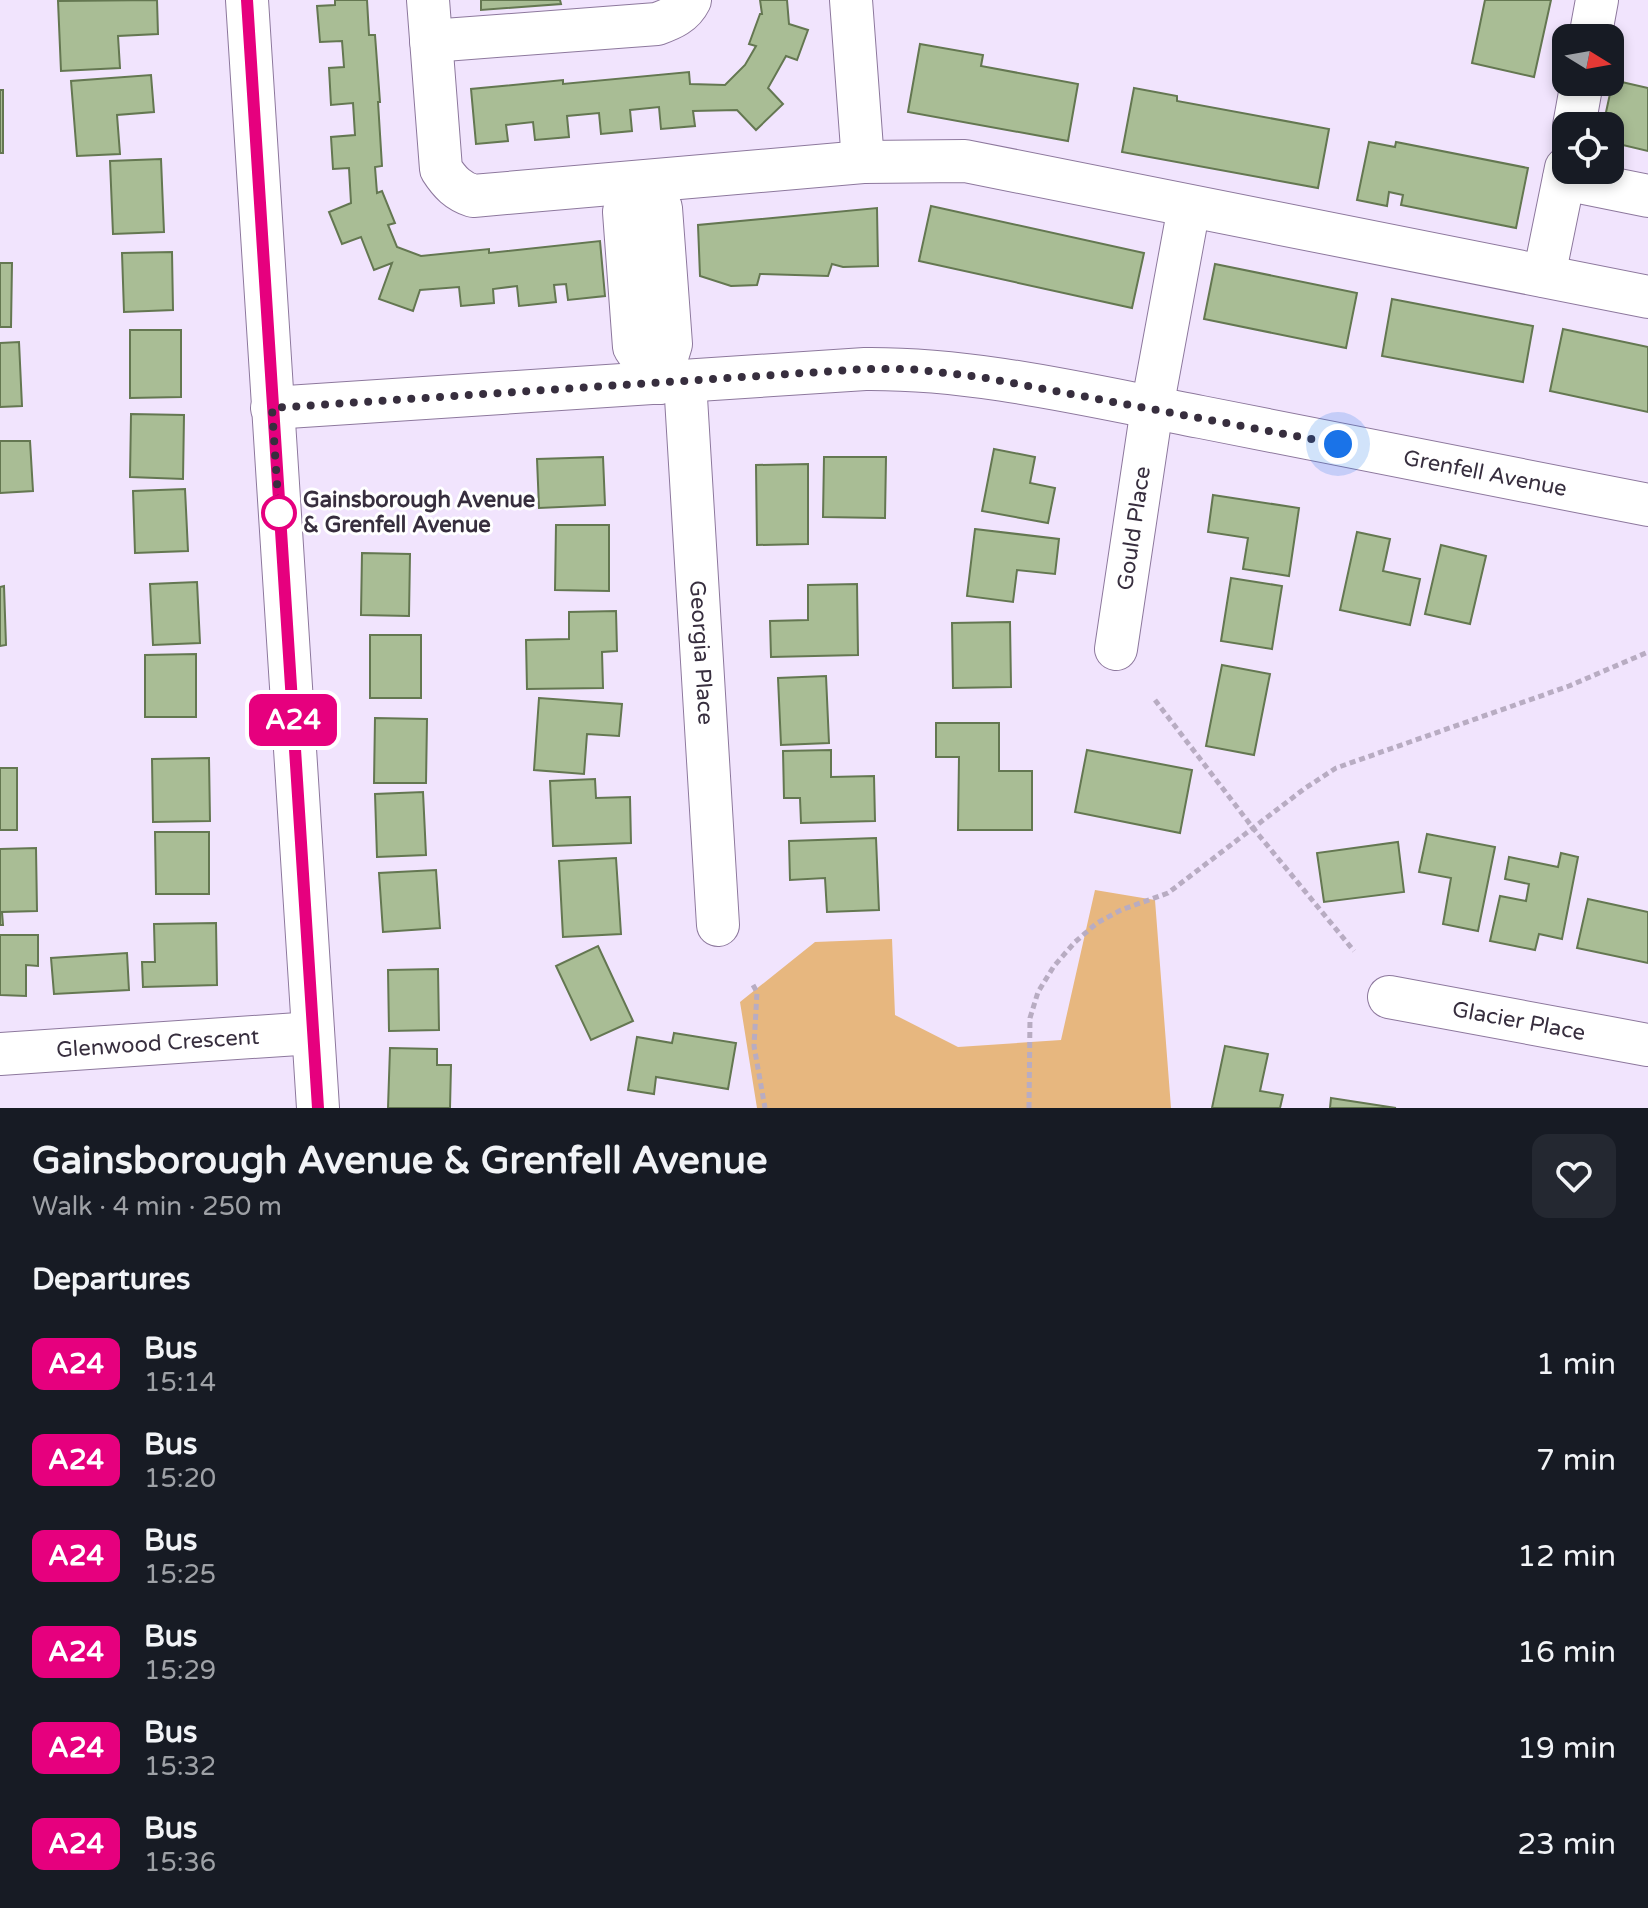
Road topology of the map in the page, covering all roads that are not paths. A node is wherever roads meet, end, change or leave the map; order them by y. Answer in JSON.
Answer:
{"nodes":[{"id":1,"x":247,"y":0,"type":"edge"},
{"id":2,"x":690,"y":0,"type":"edge"},
{"id":3,"x":851,"y":0,"type":"edge"},
{"id":4,"x":1597,"y":0,"type":"edge"},
{"id":5,"x":429,"y":20,"type":"edge"},
{"id":6,"x":1593,"y":24,"type":"edge"},
{"id":7,"x":863,"y":162,"type":"junction"},
{"id":8,"x":644,"y":182,"type":"junction"},
{"id":9,"x":1563,"y":184,"type":"edge"},
{"id":10,"x":1605,"y":184,"type":"edge"},
{"id":11,"x":1648,"y":196,"type":"edge"},
{"id":12,"x":1189,"y":207,"type":"junction"},
{"id":13,"x":1544,"y":276,"type":"junction"},
{"id":14,"x":1648,"y":297,"type":"edge"},
{"id":15,"x":672,"y":382,"type":"junction"},
{"id":16,"x":272,"y":408,"type":"junction"},
{"id":17,"x":1152,"y":408,"type":"junction"},
{"id":18,"x":1648,"y":505,"type":"edge"},
{"id":19,"x":1116,"y":649,"type":"dead end"},
{"id":20,"x":718,"y":925,"type":"dead end"},
{"id":21,"x":1389,"y":997,"type":"dead end"},
{"id":22,"x":313,"y":1033,"type":"junction"},
{"id":23,"x":1648,"y":1045,"type":"edge"},
{"id":24,"x":0,"y":1054,"type":"edge"},
{"id":25,"x":318,"y":1108,"type":"edge"}],
"edges":[{"from":1,"to":16,"type":"street"},
{"from":2,"to":5,"type":"street"},
{"from":3,"to":7,"type":"street"},
{"from":4,"to":6,"type":"street"},
{"from":5,"to":8,"type":"street"},
{"from":7,"to":8,"type":"street"},
{"from":7,"to":12,"type":"street"},
{"from":8,"to":15,"type":"street"},
{"from":9,"to":13,"type":"street"},
{"from":10,"to":11,"type":"street"},
{"from":12,"to":13,"type":"street"},
{"from":12,"to":17,"type":"street","name":"Gould Place"},
{"from":13,"to":14,"type":"street"},
{"from":15,"to":16,"type":"street","name":"Grenfell Avenue"},
{"from":15,"to":17,"type":"street","name":"Grenfell Avenue"},
{"from":15,"to":20,"type":"street","name":"Georgia Place"},
{"from":16,"to":22,"type":"street"},
{"from":17,"to":18,"type":"street","name":"Grenfell Avenue"},
{"from":17,"to":19,"type":"street","name":"Gould Place"},
{"from":21,"to":23,"type":"street","name":"Glacier Place"},
{"from":22,"to":24,"type":"street","name":"Glenwood Crescent"},
{"from":22,"to":25,"type":"street"}]}
